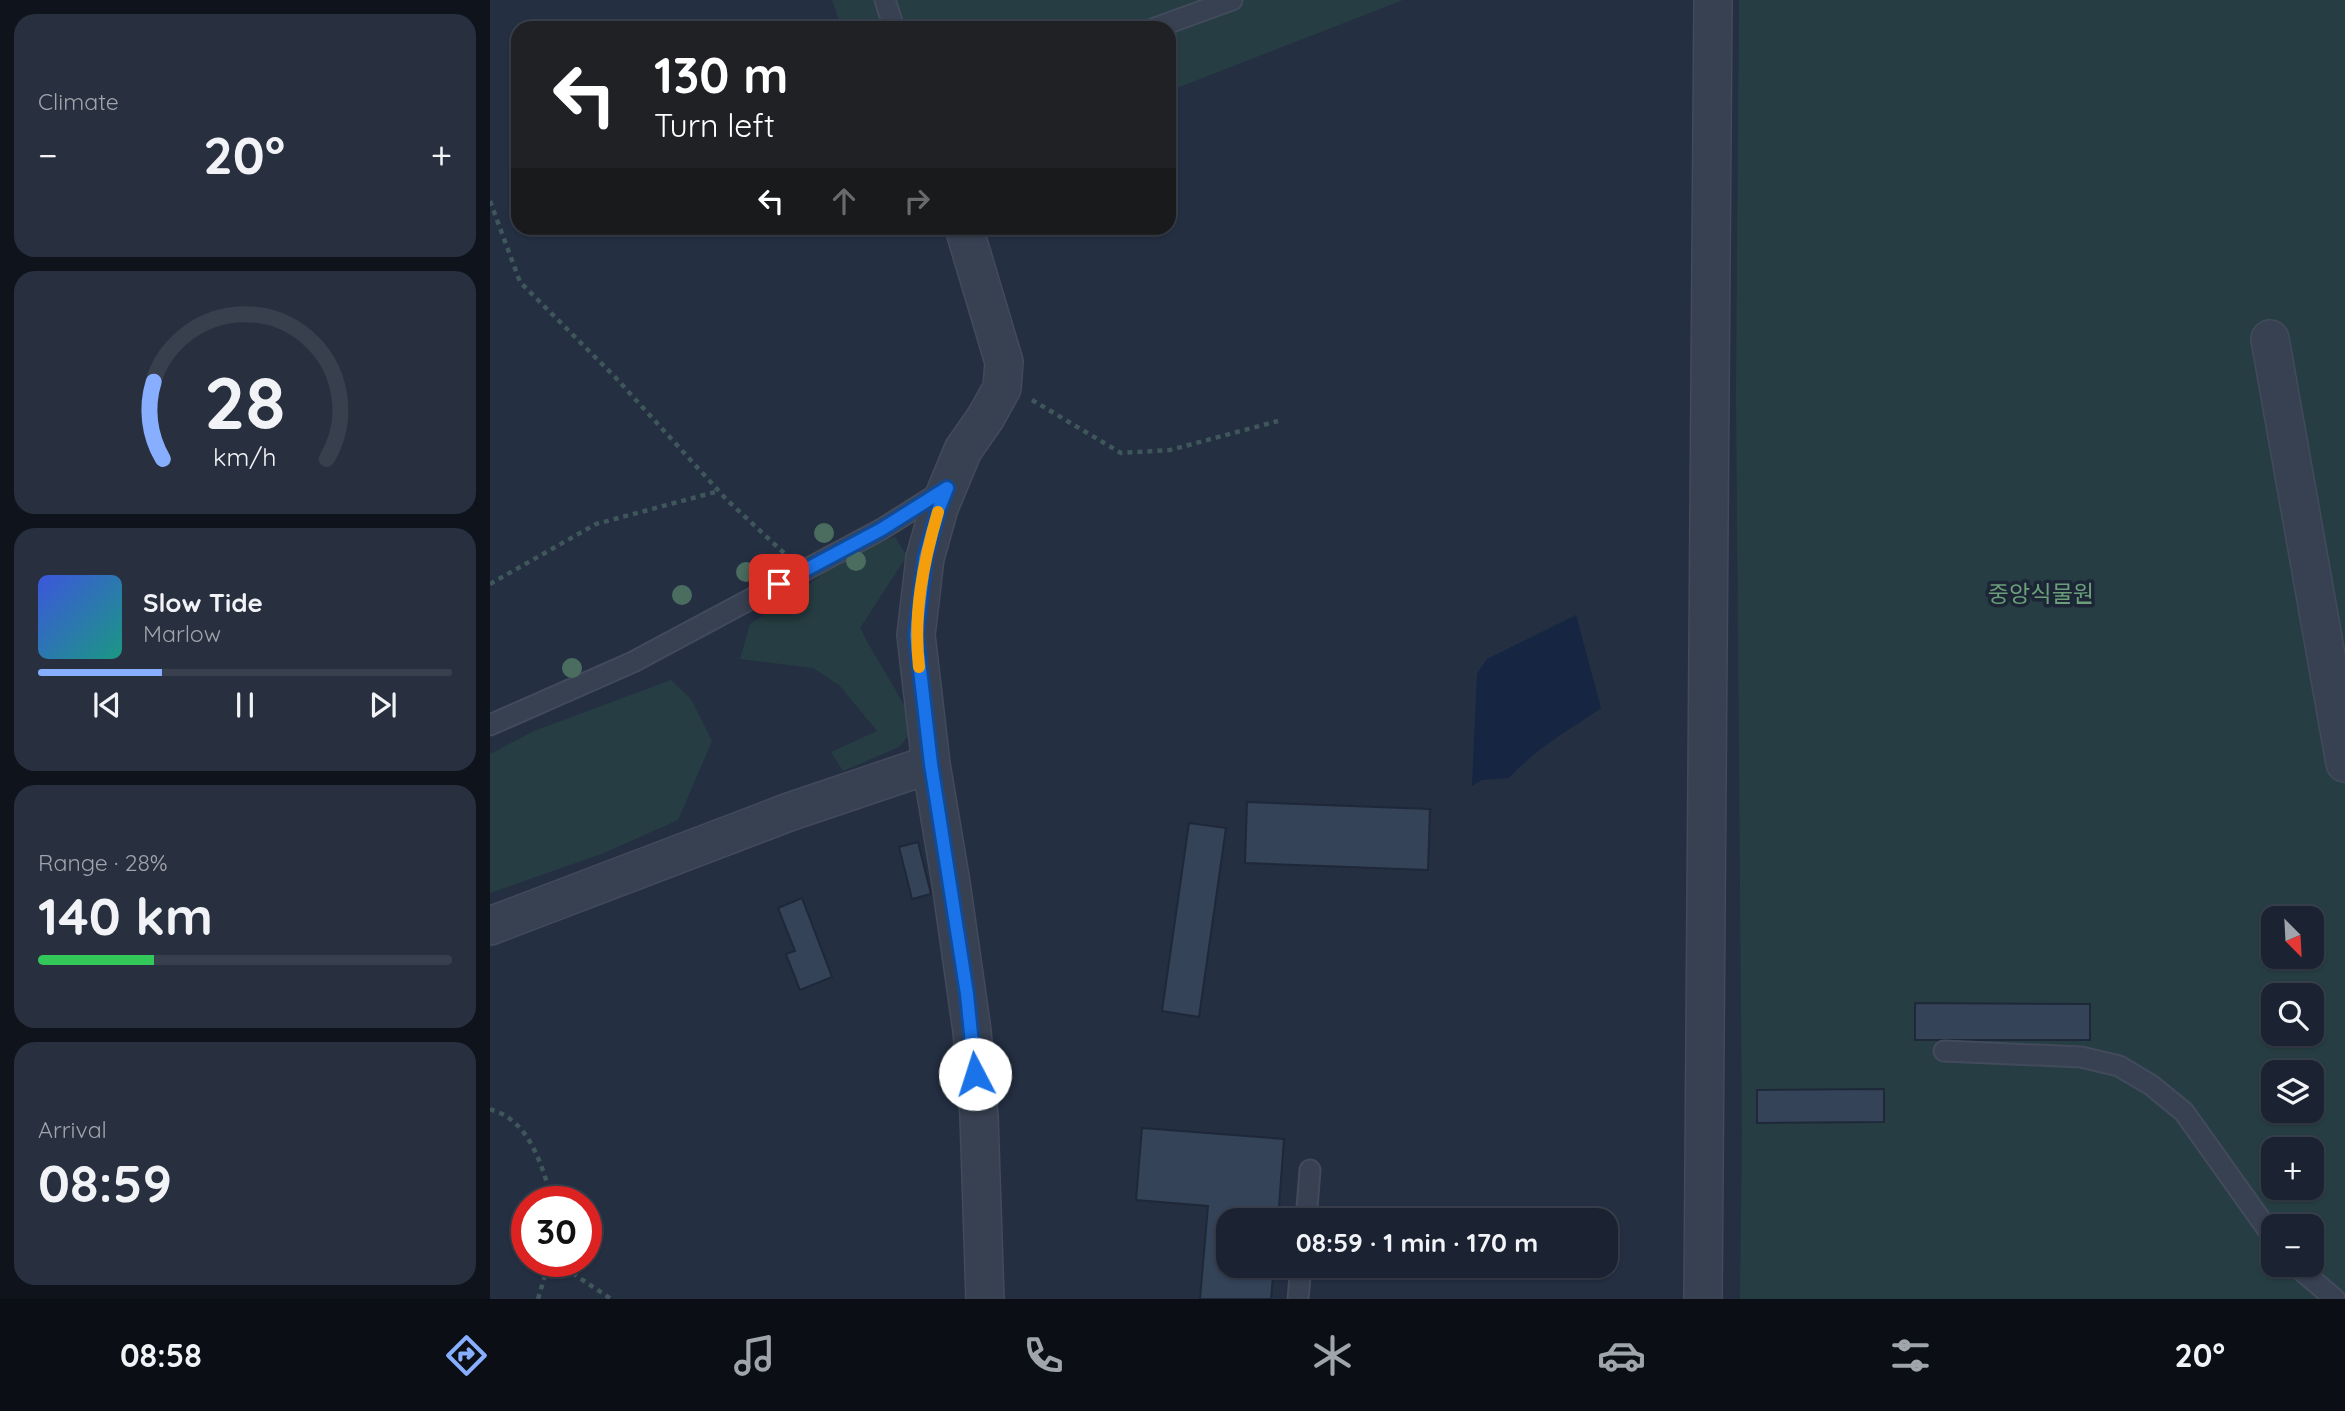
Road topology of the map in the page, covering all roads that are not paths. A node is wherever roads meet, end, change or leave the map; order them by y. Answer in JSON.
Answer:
{"nodes":[{"id":1,"x":885,"y":0,"type":"edge"},
{"id":2,"x":1232,"y":0,"type":"edge"},
{"id":3,"x":1713,"y":0,"type":"edge"},
{"id":4,"x":892,"y":21,"type":"edge"},
{"id":5,"x":1174,"y":21,"type":"edge"},
{"id":6,"x":966,"y":235,"type":"edge"},
{"id":7,"x":2270,"y":339,"type":"dead end"},
{"id":8,"x":947,"y":488,"type":"junction"},
{"id":9,"x":490,"y":725,"type":"edge"},
{"id":10,"x":2345,"y":763,"type":"edge"},
{"id":11,"x":931,"y":764,"type":"junction"},
{"id":12,"x":490,"y":926,"type":"edge"},
{"id":13,"x":1944,"y":1051,"type":"dead end"},
{"id":14,"x":1310,"y":1170,"type":"dead end"},
{"id":15,"x":1307,"y":1208,"type":"edge"},
{"id":16,"x":2261,"y":1220,"type":"edge"},
{"id":17,"x":2309,"y":1277,"type":"edge"},
{"id":18,"x":1300,"y":1278,"type":"edge"},
{"id":19,"x":985,"y":1299,"type":"edge"},
{"id":20,"x":1298,"y":1299,"type":"edge"},
{"id":21,"x":1703,"y":1299,"type":"edge"},
{"id":22,"x":2335,"y":1299,"type":"edge"}],
"edges":[{"from":1,"to":4,"type":"lane"},
{"from":2,"to":5,"type":"lane"},
{"from":3,"to":21,"type":"street"},
{"from":6,"to":8,"type":"street"},
{"from":7,"to":10,"type":"street"},
{"from":8,"to":9,"type":"lane"},
{"from":8,"to":11,"type":"street"},
{"from":11,"to":12,"type":"street"},
{"from":11,"to":19,"type":"street"},
{"from":13,"to":16,"type":"lane"},
{"from":14,"to":15,"type":"lane"},
{"from":17,"to":22,"type":"lane"},
{"from":18,"to":20,"type":"lane"}]}
